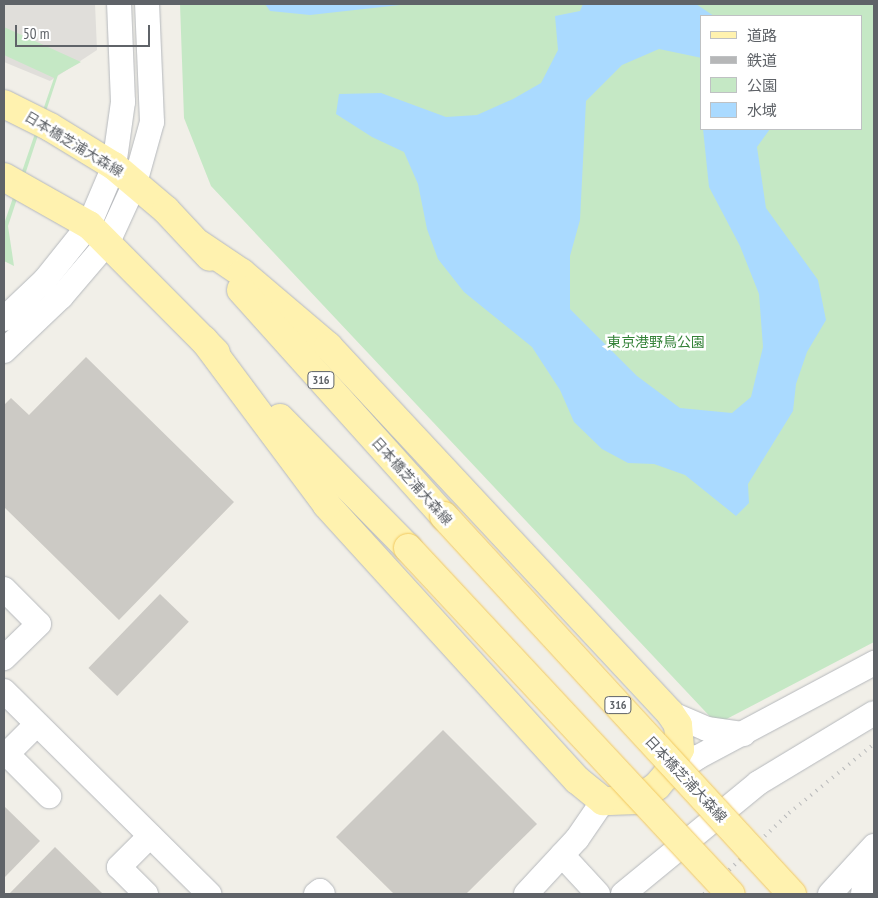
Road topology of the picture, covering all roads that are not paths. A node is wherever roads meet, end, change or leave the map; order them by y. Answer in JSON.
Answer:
{"nodes":[{"id":1,"x":119,"y":4,"type":"edge"},
{"id":2,"x":148,"y":4,"type":"edge"},
{"id":3,"x":4,"y":104,"type":"edge"},
{"id":4,"x":114,"y":166,"type":"junction"},
{"id":5,"x":4,"y":176,"type":"edge"},
{"id":6,"x":135,"y":183,"type":"junction"},
{"id":7,"x":98,"y":234,"type":"junction"},
{"id":8,"x":199,"y":244,"type":"junction"},
{"id":9,"x":4,"y":319,"type":"edge"},
{"id":10,"x":204,"y":340,"type":"junction"},
{"id":11,"x":4,"y":351,"type":"edge"},
{"id":12,"x":4,"y":589,"type":"edge"},
{"id":13,"x":4,"y":658,"type":"edge"},
{"id":14,"x":874,"y":663,"type":"edge"},
{"id":15,"x":4,"y":691,"type":"edge"},
{"id":16,"x":670,"y":713,"type":"junction"},
{"id":17,"x":874,"y":713,"type":"edge"},
{"id":18,"x":36,"y":724,"type":"junction"},
{"id":19,"x":744,"y":734,"type":"junction"},
{"id":20,"x":5,"y":752,"type":"edge"},
{"id":21,"x":657,"y":786,"type":"junction"},
{"id":22,"x":49,"y":796,"type":"dead end"},
{"id":23,"x":603,"y":801,"type":"junction"},
{"id":24,"x":150,"y":836,"type":"junction"},
{"id":25,"x":874,"y":848,"type":"edge"},
{"id":26,"x":562,"y":855,"type":"junction"},
{"id":27,"x":146,"y":894,"type":"edge"},
{"id":28,"x":209,"y":894,"type":"edge"},
{"id":29,"x":316,"y":894,"type":"edge"},
{"id":30,"x":323,"y":894,"type":"edge"},
{"id":31,"x":526,"y":894,"type":"edge"},
{"id":32,"x":598,"y":894,"type":"edge"},
{"id":33,"x":623,"y":894,"type":"edge"},
{"id":34,"x":731,"y":894,"type":"edge"},
{"id":35,"x":792,"y":894,"type":"edge"},
{"id":36,"x":830,"y":894,"type":"edge"},
{"id":37,"x":863,"y":894,"type":"edge"}],
"edges":[{"from":1,"to":4,"type":"street"},
{"from":2,"to":6,"type":"street"},
{"from":3,"to":4,"type":"main road","name":"日本橋芝浦大森線","number":"316"},
{"from":4,"to":6,"type":"main road","name":"日本橋芝浦大森線","number":"316"},
{"from":4,"to":7,"type":"street"},
{"from":5,"to":7,"type":"main road"},
{"from":6,"to":7,"type":"street"},
{"from":6,"to":8,"type":"main road","name":"日本橋芝浦大森線","number":"316"},
{"from":7,"to":9,"type":"street"},
{"from":7,"to":10,"type":"main road"},
{"from":7,"to":11,"type":"street"},
{"from":8,"to":16,"type":"main road"},
{"from":8,"to":35,"type":"main road","name":"日本橋芝浦大森線","number":"316","bridge":true},
{"from":10,"to":23,"type":"main road"},
{"from":10,"to":34,"type":"main road","bridge":true},
{"from":12,"to":13,"type":"street"},
{"from":14,"to":19,"type":"street"},
{"from":15,"to":18,"type":"street"},
{"from":16,"to":19,"type":"street"},
{"from":16,"to":21,"type":"main road"},
{"from":17,"to":33,"type":"street"},
{"from":18,"to":20,"type":"street"},
{"from":18,"to":24,"type":"street"},
{"from":19,"to":21,"type":"street"},
{"from":20,"to":22,"type":"street"},
{"from":21,"to":23,"type":"main road"},
{"from":23,"to":26,"type":"street"},
{"from":24,"to":27,"type":"street"},
{"from":24,"to":28,"type":"street"},
{"from":25,"to":36,"type":"street"},
{"from":25,"to":37,"type":"street"},
{"from":26,"to":31,"type":"street"},
{"from":26,"to":32,"type":"street"},
{"from":29,"to":30,"type":"street"}]}
